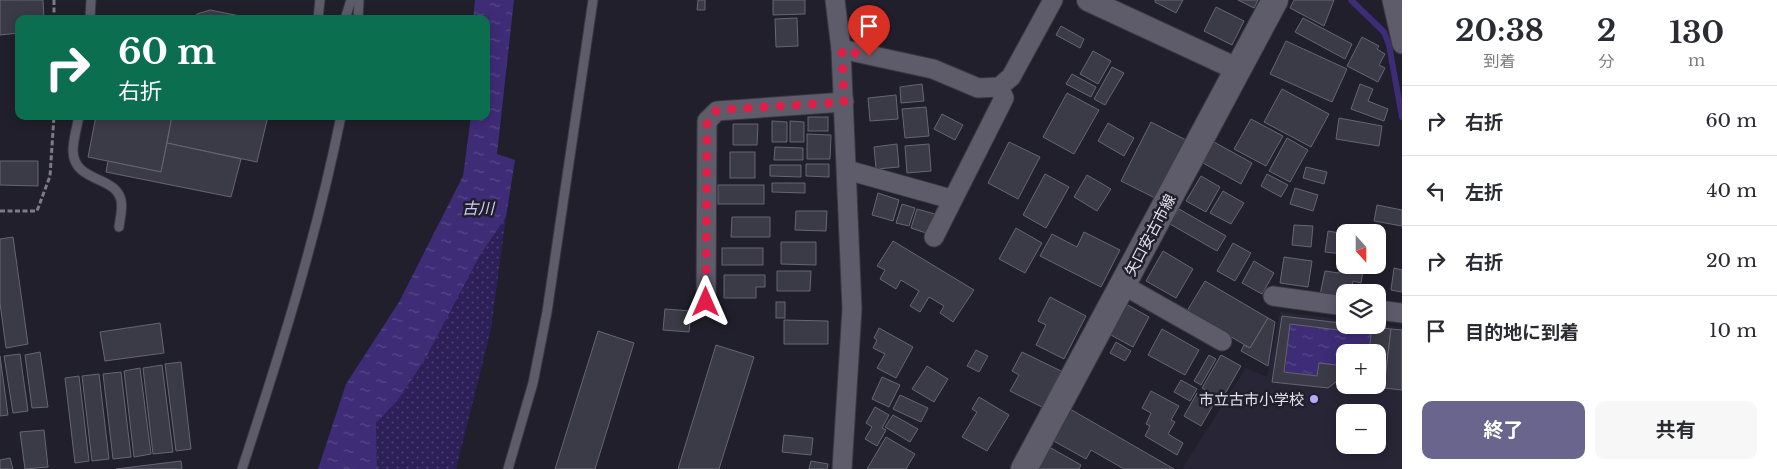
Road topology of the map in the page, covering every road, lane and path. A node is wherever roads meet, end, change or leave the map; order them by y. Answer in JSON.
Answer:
{"nodes":[{"id":1,"x":54,"y":0,"type":"edge"},
{"id":2,"x":91,"y":0,"type":"edge"},
{"id":3,"x":320,"y":0,"type":"edge"},
{"id":4,"x":351,"y":0,"type":"edge"},
{"id":5,"x":359,"y":0,"type":"edge"},
{"id":6,"x":593,"y":0,"type":"edge"},
{"id":7,"x":836,"y":0,"type":"edge"},
{"id":8,"x":1053,"y":0,"type":"edge"},
{"id":9,"x":1088,"y":0,"type":"edge"},
{"id":10,"x":1275,"y":0,"type":"edge"},
{"id":11,"x":1392,"y":0,"type":"edge"},
{"id":12,"x":54,"y":15,"type":"edge"},
{"id":13,"x":90,"y":15,"type":"edge"},
{"id":14,"x":318,"y":15,"type":"edge"},
{"id":15,"x":346,"y":15,"type":"edge"},
{"id":16,"x":358,"y":15,"type":"edge"},
{"id":17,"x":1402,"y":44,"type":"edge"},
{"id":18,"x":842,"y":50,"type":"junction"},
{"id":19,"x":1237,"y":69,"type":"junction"},
{"id":20,"x":999,"y":87,"type":"junction"},
{"id":21,"x":844,"y":102,"type":"junction"},
{"id":22,"x":54,"y":120,"type":"edge"},
{"id":23,"x":78,"y":120,"type":"edge"},
{"id":24,"x":340,"y":120,"type":"edge"},
{"id":25,"x":847,"y":170,"type":"junction"},
{"id":26,"x":951,"y":199,"type":"junction"},
{"id":27,"x":0,"y":212,"type":"edge"},
{"id":28,"x":119,"y":227,"type":"dead end"},
{"id":29,"x":934,"y":237,"type":"dead end"},
{"id":30,"x":1123,"y":285,"type":"junction"},
{"id":31,"x":1273,"y":296,"type":"dead end"},
{"id":32,"x":706,"y":302,"type":"dead end"},
{"id":33,"x":1336,"y":305,"type":"edge"},
{"id":34,"x":1386,"y":311,"type":"edge"},
{"id":35,"x":1402,"y":313,"type":"edge"},
{"id":36,"x":1222,"y":341,"type":"dead end"},
{"id":37,"x":242,"y":469,"type":"edge"},
{"id":38,"x":508,"y":469,"type":"edge"},
{"id":39,"x":842,"y":469,"type":"edge"},
{"id":40,"x":1025,"y":469,"type":"edge"}],
"edges":[{"from":1,"to":12,"type":"path"},
{"from":2,"to":13,"type":"lane"},
{"from":3,"to":14,"type":"lane"},
{"from":4,"to":15,"type":"lane"},
{"from":5,"to":16,"type":"lane"},
{"from":6,"to":38,"type":"lane"},
{"from":7,"to":18,"type":"street"},
{"from":8,"to":20,"type":"street"},
{"from":9,"to":19,"type":"street"},
{"from":10,"to":19,"type":"main road","name":"矢口安古市線"},
{"from":11,"to":17,"type":"street"},
{"from":18,"to":20,"type":"street"},
{"from":18,"to":21,"type":"street"},
{"from":19,"to":30,"type":"main road","name":"矢口安古市線"},
{"from":20,"to":26,"type":"street"},
{"from":21,"to":25,"type":"street"},
{"from":21,"to":32,"type":"street"},
{"from":22,"to":27,"type":"path"},
{"from":23,"to":28,"type":"lane"},
{"from":24,"to":37,"type":"lane"},
{"from":25,"to":26,"type":"street"},
{"from":25,"to":39,"type":"street"},
{"from":26,"to":29,"type":"street"},
{"from":30,"to":36,"type":"street"},
{"from":30,"to":40,"type":"main road","name":"矢口安古市線"},
{"from":31,"to":33,"type":"street"},
{"from":34,"to":35,"type":"street"}]}
